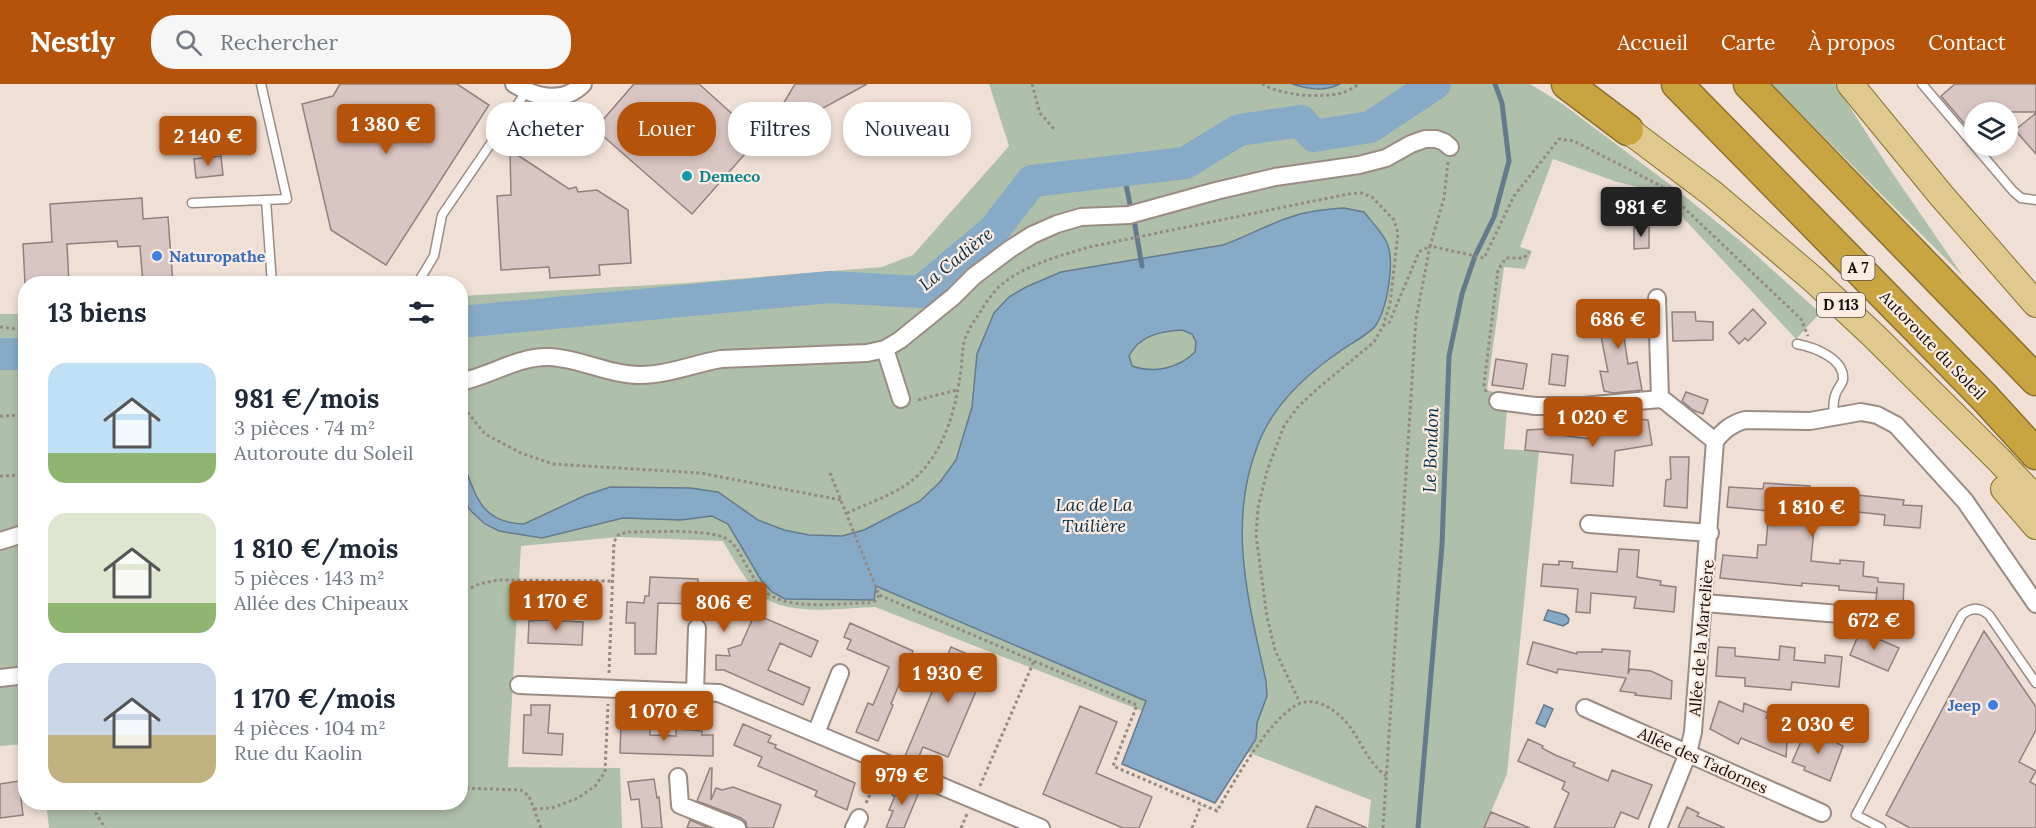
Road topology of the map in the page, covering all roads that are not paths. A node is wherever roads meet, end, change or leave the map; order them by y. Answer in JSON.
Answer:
{"nodes":[{"id":1,"x":261,"y":84,"type":"edge"},
{"id":2,"x":583,"y":84,"type":"edge"},
{"id":3,"x":1567,"y":84,"type":"edge"},
{"id":4,"x":1677,"y":84,"type":"edge"},
{"id":5,"x":1749,"y":84,"type":"edge"},
{"id":6,"x":1850,"y":84,"type":"edge"},
{"id":7,"x":1922,"y":84,"type":"edge"},
{"id":8,"x":520,"y":88,"type":"edge"},
{"id":9,"x":1628,"y":130,"type":"joint"},
{"id":10,"x":1450,"y":147,"type":"road end"},
{"id":11,"x":266,"y":200,"type":"junction"},
{"id":12,"x":2036,"y":200,"type":"edge"},
{"id":13,"x":192,"y":203,"type":"dead end"},
{"id":14,"x":271,"y":276,"type":"edge"},
{"id":15,"x":422,"y":276,"type":"edge"},
{"id":16,"x":1657,"y":298,"type":"dead end"},
{"id":17,"x":2036,"y":304,"type":"edge"},
{"id":18,"x":1874,"y":336,"type":"junction"},
{"id":19,"x":1797,"y":344,"type":"dead end"},
{"id":20,"x":885,"y":349,"type":"junction"},
{"id":21,"x":468,"y":379,"type":"edge"},
{"id":22,"x":2036,"y":380,"type":"edge"},
{"id":23,"x":901,"y":399,"type":"road end"},
{"id":24,"x":1660,"y":399,"type":"junction"},
{"id":25,"x":1498,"y":401,"type":"road end"},
{"id":26,"x":1834,"y":416,"type":"junction"},
{"id":27,"x":1715,"y":441,"type":"junction"},
{"id":28,"x":2036,"y":454,"type":"edge"},
{"id":29,"x":2036,"y":499,"type":"edge"},
{"id":30,"x":1589,"y":524,"type":"dead end"},
{"id":31,"x":2036,"y":526,"type":"edge"},
{"id":32,"x":1710,"y":533,"type":"junction"},
{"id":33,"x":18,"y":535,"type":"edge"},
{"id":34,"x":0,"y":541,"type":"edge"},
{"id":35,"x":1704,"y":603,"type":"junction"},
{"id":36,"x":2036,"y":604,"type":"edge"},
{"id":37,"x":1853,"y":615,"type":"dead end"},
{"id":38,"x":697,"y":628,"type":"dead end"},
{"id":39,"x":840,"y":673,"type":"dead end"},
{"id":40,"x":18,"y":676,"type":"edge"},
{"id":41,"x":0,"y":678,"type":"edge"},
{"id":42,"x":2036,"y":683,"type":"edge"},
{"id":43,"x":519,"y":685,"type":"dead end"},
{"id":44,"x":695,"y":692,"type":"junction"},
{"id":45,"x":1585,"y":708,"type":"dead end"},
{"id":46,"x":816,"y":733,"type":"junction"},
{"id":47,"x":1689,"y":753,"type":"junction"},
{"id":48,"x":678,"y":777,"type":"dead end"},
{"id":49,"x":1822,"y":813,"type":"dead end"},
{"id":50,"x":736,"y":828,"type":"edge"},
{"id":51,"x":1041,"y":828,"type":"edge"},
{"id":52,"x":1658,"y":828,"type":"edge"},
{"id":53,"x":1881,"y":828,"type":"edge"}],
"edges":[{"from":1,"to":11,"type":"lane"},
{"from":2,"to":8,"type":"street"},
{"from":3,"to":9,"type":"highway"},
{"from":4,"to":28,"type":"highway","name":"Autoroute du Soleil","number":"A 7"},
{"from":5,"to":22,"type":"highway"},
{"from":6,"to":17,"type":"main road"},
{"from":7,"to":12,"type":"lane"},
{"from":8,"to":15,"type":"lane"},
{"from":9,"to":18,"type":"main road","number":"D 113"},
{"from":10,"to":20,"type":"street"},
{"from":11,"to":13,"type":"lane"},
{"from":11,"to":14,"type":"lane"},
{"from":16,"to":24,"type":"street"},
{"from":18,"to":29,"type":"main road","number":"D 113"},
{"from":18,"to":31,"type":"main road"},
{"from":19,"to":26,"type":"lane"},
{"from":20,"to":21,"type":"street"},
{"from":20,"to":23,"type":"street"},
{"from":24,"to":25,"type":"street"},
{"from":24,"to":27,"type":"street"},
{"from":26,"to":27,"type":"street"},
{"from":26,"to":36,"type":"street"},
{"from":27,"to":32,"type":"street","name":"Allée de la Martelière"},
{"from":30,"to":32,"type":"street"},
{"from":32,"to":35,"type":"street","name":"Allée de la Martelière"},
{"from":33,"to":34,"type":"street"},
{"from":35,"to":37,"type":"street"},
{"from":35,"to":47,"type":"street","name":"Allée de la Martelière"},
{"from":38,"to":44,"type":"street"},
{"from":39,"to":46,"type":"street"},
{"from":40,"to":41,"type":"street"},
{"from":42,"to":53,"type":"lane"},
{"from":43,"to":44,"type":"street"},
{"from":44,"to":46,"type":"street"},
{"from":45,"to":47,"type":"street","name":"Allée des Tadornes"},
{"from":46,"to":51,"type":"street"},
{"from":47,"to":49,"type":"street","name":"Allée des Tadornes"},
{"from":47,"to":52,"type":"street","name":"Allée de la Martelière"},
{"from":48,"to":50,"type":"street"}]}
